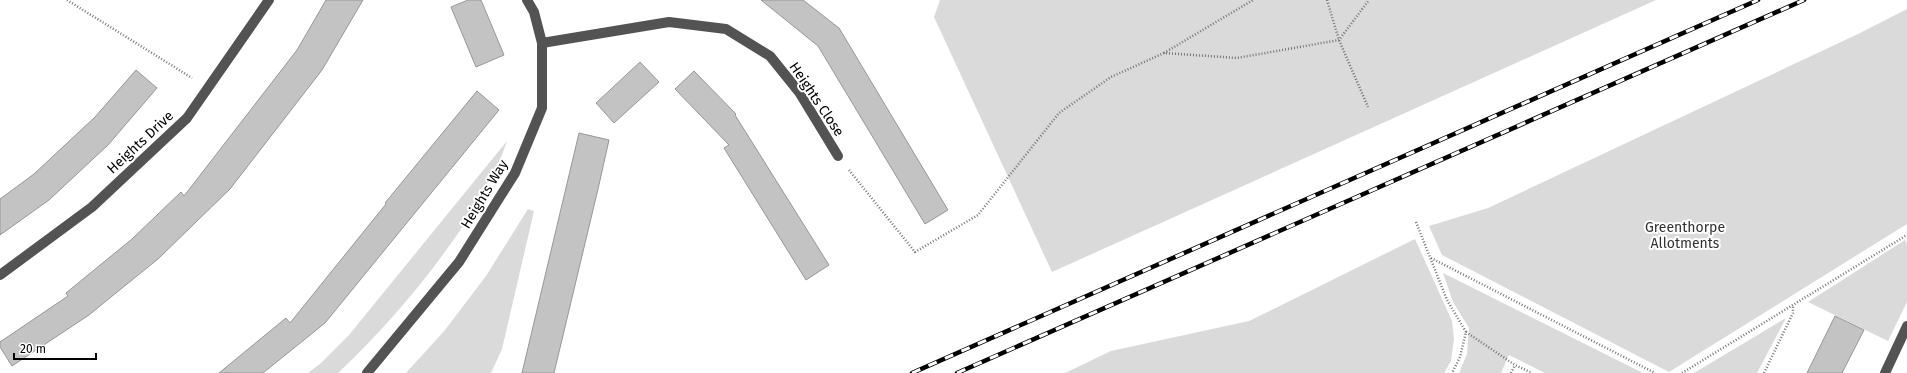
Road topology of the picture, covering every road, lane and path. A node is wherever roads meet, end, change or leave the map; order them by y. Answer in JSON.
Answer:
{"nodes":[{"id":1,"x":67,"y":0,"type":"edge"},
{"id":2,"x":269,"y":0,"type":"edge"},
{"id":3,"x":527,"y":0,"type":"edge"},
{"id":4,"x":1253,"y":0,"type":"edge"},
{"id":5,"x":1327,"y":0,"type":"edge"},
{"id":6,"x":1369,"y":0,"type":"edge"},
{"id":7,"x":1339,"y":40,"type":"junction"},
{"id":8,"x":542,"y":43,"type":"junction"},
{"id":9,"x":1164,"y":53,"type":"junction"},
{"id":10,"x":208,"y":88,"type":"junction"},
{"id":11,"x":1368,"y":108,"type":"dead end"},
{"id":12,"x":838,"y":156,"type":"joint"},
{"id":13,"x":1416,"y":222,"type":"dead end"},
{"id":14,"x":1907,"y":235,"type":"edge"},
{"id":15,"x":1432,"y":258,"type":"junction"},
{"id":16,"x":0,"y":275,"type":"edge"},
{"id":17,"x":1793,"y":305,"type":"junction"},
{"id":18,"x":1907,"y":326,"type":"edge"},
{"id":19,"x":1466,"y":332,"type":"junction"},
{"id":20,"x":1515,"y":365,"type":"junction"},
{"id":21,"x":367,"y":373,"type":"edge"},
{"id":22,"x":1452,"y":373,"type":"edge"},
{"id":23,"x":1511,"y":373,"type":"edge"},
{"id":24,"x":1532,"y":373,"type":"edge"},
{"id":25,"x":1655,"y":373,"type":"edge"},
{"id":26,"x":1682,"y":373,"type":"edge"},
{"id":27,"x":1764,"y":373,"type":"edge"},
{"id":28,"x":1885,"y":373,"type":"edge"}],
"edges":[{"from":1,"to":10,"type":"path"},
{"from":2,"to":10,"type":"street","name":"Heights Drive"},
{"from":3,"to":8,"type":"street","name":"Heights Way"},
{"from":4,"to":9,"type":"path"},
{"from":5,"to":7,"type":"path"},
{"from":6,"to":7,"type":"path"},
{"from":7,"to":9,"type":"path"},
{"from":7,"to":11,"type":"path"},
{"from":8,"to":12,"type":"street","name":"Heights Close"},
{"from":8,"to":21,"type":"street","name":"Heights Way"},
{"from":9,"to":12,"type":"path"},
{"from":10,"to":16,"type":"street","name":"Heights Drive"},
{"from":13,"to":15,"type":"path"},
{"from":14,"to":17,"type":"path"},
{"from":15,"to":19,"type":"path"},
{"from":15,"to":25,"type":"path"},
{"from":17,"to":26,"type":"path"},
{"from":17,"to":27,"type":"path"},
{"from":18,"to":28,"type":"street"},
{"from":19,"to":20,"type":"path"},
{"from":19,"to":22,"type":"path"},
{"from":20,"to":23,"type":"path"},
{"from":20,"to":24,"type":"path"}]}
